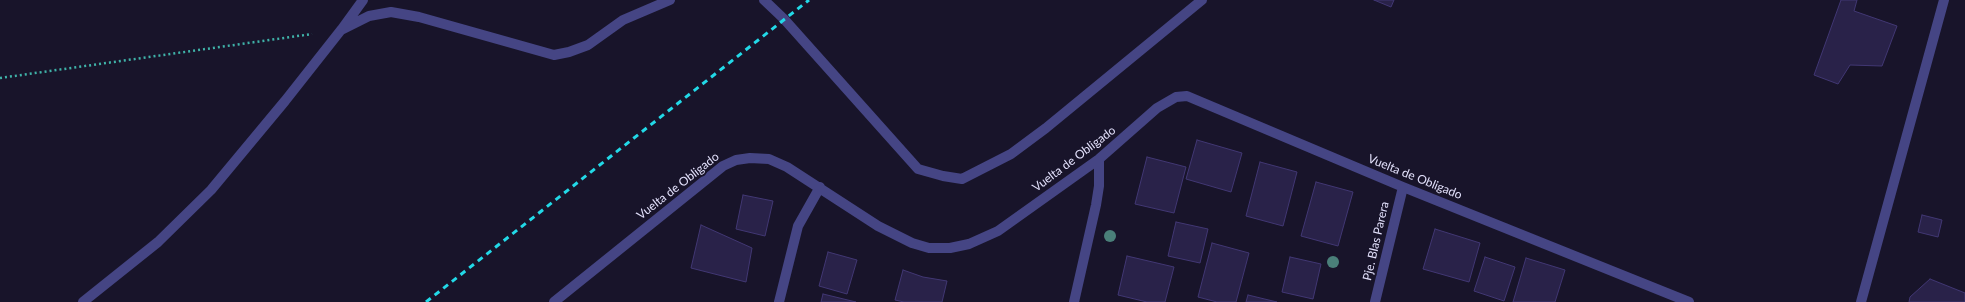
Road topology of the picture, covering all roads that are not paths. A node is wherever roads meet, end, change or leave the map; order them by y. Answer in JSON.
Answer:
{"nodes":[{"id":1,"x":363,"y":0,"type":"edge"},
{"id":2,"x":670,"y":0,"type":"edge"},
{"id":3,"x":764,"y":0,"type":"edge"},
{"id":4,"x":1202,"y":0,"type":"edge"},
{"id":5,"x":1944,"y":0,"type":"edge"},
{"id":6,"x":341,"y":30,"type":"junction"},
{"id":7,"x":1099,"y":159,"type":"junction"},
{"id":8,"x":1403,"y":186,"type":"junction"},
{"id":9,"x":820,"y":187,"type":"junction"},
{"id":10,"x":83,"y":302,"type":"edge"},
{"id":11,"x":554,"y":302,"type":"edge"},
{"id":12,"x":779,"y":302,"type":"edge"},
{"id":13,"x":1074,"y":302,"type":"edge"},
{"id":14,"x":1375,"y":302,"type":"edge"},
{"id":15,"x":1689,"y":302,"type":"edge"},
{"id":16,"x":1861,"y":302,"type":"edge"}],
"edges":[{"from":1,"to":6,"type":"street"},
{"from":2,"to":6,"type":"street"},
{"from":3,"to":4,"type":"street"},
{"from":5,"to":16,"type":"street"},
{"from":6,"to":10,"type":"street"},
{"from":7,"to":8,"type":"street","name":"Vuelta de Obligado"},
{"from":7,"to":9,"type":"street","name":"Vuelta de Obligado"},
{"from":7,"to":13,"type":"street"},
{"from":8,"to":14,"type":"street","name":"Pje. Blas Parera"},
{"from":8,"to":15,"type":"street","name":"Vuelta de Obligado"},
{"from":9,"to":11,"type":"street","name":"Vuelta de Obligado"},
{"from":9,"to":12,"type":"street"}]}
